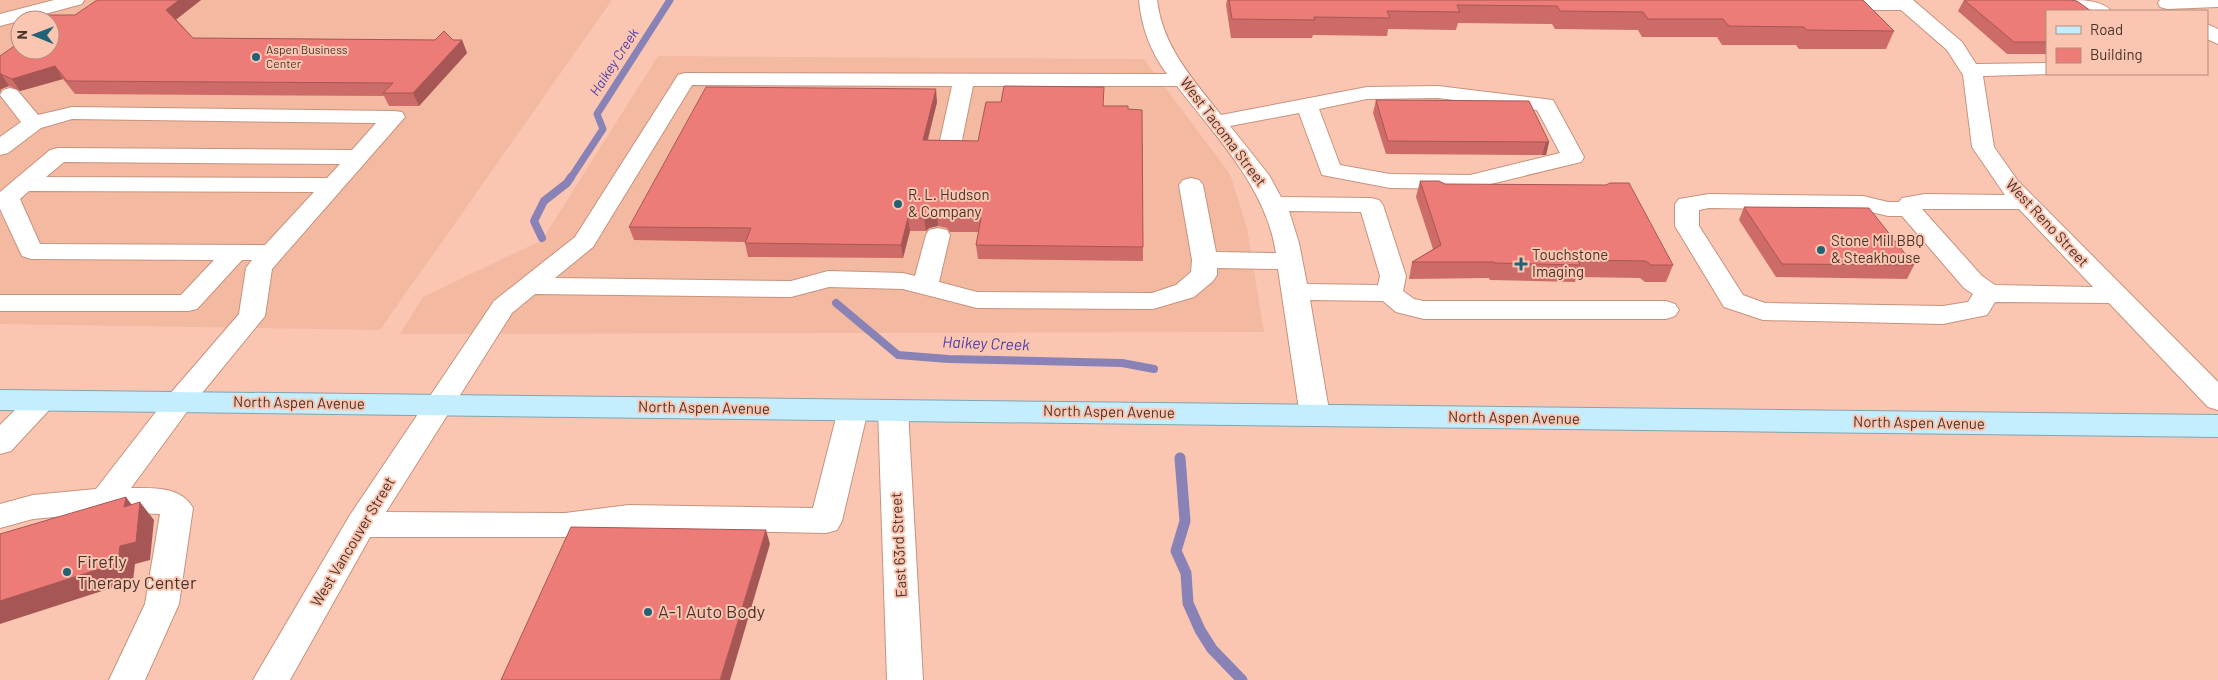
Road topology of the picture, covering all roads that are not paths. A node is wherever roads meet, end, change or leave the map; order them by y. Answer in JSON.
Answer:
{"nodes":[{"id":1,"x":74,"y":0,"type":"edge"},
{"id":2,"x":1148,"y":0,"type":"edge"},
{"id":3,"x":2077,"y":0,"type":"edge"},
{"id":4,"x":2218,"y":1,"type":"edge"},
{"id":5,"x":1904,"y":2,"type":"edge"},
{"id":6,"x":1810,"y":3,"type":"edge"},
{"id":7,"x":2169,"y":5,"type":"edge"},
{"id":8,"x":2100,"y":10,"type":"edge"},
{"id":9,"x":0,"y":20,"type":"edge"},
{"id":10,"x":2046,"y":69,"type":"edge"},
{"id":11,"x":1969,"y":70,"type":"junction"},
{"id":12,"x":964,"y":80,"type":"junction"},
{"id":13,"x":1183,"y":80,"type":"junction"},
{"id":14,"x":10,"y":94,"type":"edge"},
{"id":15,"x":1307,"y":105,"type":"junction"},
{"id":16,"x":1217,"y":122,"type":"junction"},
{"id":17,"x":33,"y":123,"type":"junction"},
{"id":18,"x":950,"y":145,"type":"edge"},
{"id":19,"x":0,"y":148,"type":"edge"},
{"id":20,"x":358,"y":157,"type":"junction"},
{"id":21,"x":23,"y":184,"type":"junction"},
{"id":22,"x":333,"y":185,"type":"junction"},
{"id":23,"x":1190,"y":185,"type":"dead end"},
{"id":24,"x":2026,"y":202,"type":"junction"},
{"id":25,"x":1273,"y":204,"type":"junction"},
{"id":26,"x":1909,"y":209,"type":"junction"},
{"id":27,"x":9,"y":226,"type":"edge"},
{"id":28,"x":938,"y":235,"type":"dead end"},
{"id":29,"x":235,"y":253,"type":"junction"},
{"id":30,"x":272,"y":253,"type":"junction"},
{"id":31,"x":1206,"y":260,"type":"junction"},
{"id":32,"x":1290,"y":261,"type":"junction"},
{"id":33,"x":529,"y":286,"type":"junction"},
{"id":34,"x":925,"y":286,"type":"junction"},
{"id":35,"x":1295,"y":292,"type":"junction"},
{"id":36,"x":1987,"y":292,"type":"junction"},
{"id":37,"x":1390,"y":293,"type":"junction"},
{"id":38,"x":2116,"y":295,"type":"junction"},
{"id":39,"x":0,"y":303,"type":"edge"},
{"id":40,"x":1666,"y":310,"type":"dead end"},
{"id":41,"x":0,"y":400,"type":"edge"},
{"id":42,"x":2218,"y":400,"type":"edge"},
{"id":43,"x":41,"y":401,"type":"junction"},
{"id":44,"x":179,"y":402,"type":"junction"},
{"id":45,"x":437,"y":405,"type":"junction"},
{"id":46,"x":853,"y":410,"type":"junction"},
{"id":47,"x":893,"y":410,"type":"junction"},
{"id":48,"x":1314,"y":416,"type":"junction"},
{"id":49,"x":2218,"y":426,"type":"edge"},
{"id":50,"x":0,"y":443,"type":"edge"},
{"id":51,"x":105,"y":500,"type":"junction"},
{"id":52,"x":0,"y":516,"type":"edge"},
{"id":53,"x":361,"y":524,"type":"junction"},
{"id":54,"x":127,"y":680,"type":"edge"},
{"id":55,"x":271,"y":680,"type":"edge"},
{"id":56,"x":905,"y":680,"type":"edge"}],
"edges":[{"from":1,"to":9,"type":"street"},
{"from":2,"to":13,"type":"street","name":"West Tacoma Street"},
{"from":3,"to":8,"type":"street"},
{"from":4,"to":7,"type":"street"},
{"from":5,"to":6,"type":"street"},
{"from":5,"to":11,"type":"street","name":"West Reno Street"},
{"from":10,"to":11,"type":"street"},
{"from":11,"to":24,"type":"street","name":"West Reno Street"},
{"from":12,"to":13,"type":"street"},
{"from":12,"to":18,"type":"street"},
{"from":12,"to":33,"type":"street","name":"West Vancouver Street"},
{"from":13,"to":16,"type":"street","name":"West Tacoma Street"},
{"from":14,"to":17,"type":"street"},
{"from":15,"to":15,"type":"street"},
{"from":15,"to":16,"type":"street"},
{"from":16,"to":25,"type":"street","name":"West Tacoma Street"},
{"from":17,"to":19,"type":"street"},
{"from":17,"to":20,"type":"street"},
{"from":20,"to":21,"type":"street"},
{"from":20,"to":22,"type":"street"},
{"from":21,"to":22,"type":"street"},
{"from":21,"to":27,"type":"street"},
{"from":22,"to":30,"type":"street"},
{"from":23,"to":31,"type":"street"},
{"from":24,"to":26,"type":"street"},
{"from":24,"to":38,"type":"street","name":"West Reno Street"},
{"from":25,"to":32,"type":"street","name":"West Tacoma Street"},
{"from":25,"to":37,"type":"street"},
{"from":26,"to":36,"type":"street"},
{"from":26,"to":36,"type":"street"},
{"from":27,"to":29,"type":"street"},
{"from":28,"to":34,"type":"street"},
{"from":29,"to":30,"type":"street"},
{"from":29,"to":39,"type":"street"},
{"from":30,"to":44,"type":"street"},
{"from":31,"to":32,"type":"street"},
{"from":31,"to":34,"type":"street"},
{"from":32,"to":35,"type":"street","name":"West Tacoma Street"},
{"from":33,"to":34,"type":"street"},
{"from":33,"to":45,"type":"street","name":"West Vancouver Street"},
{"from":35,"to":37,"type":"street"},
{"from":35,"to":48,"type":"street","name":"West Tacoma Street"},
{"from":36,"to":38,"type":"street"},
{"from":37,"to":40,"type":"street"},
{"from":38,"to":42,"type":"street","name":"West Reno Street"},
{"from":41,"to":43,"type":"main road","name":"North Aspen Avenue"},
{"from":43,"to":44,"type":"main road","name":"North Aspen Avenue"},
{"from":43,"to":50,"type":"street"},
{"from":44,"to":45,"type":"main road","name":"North Aspen Avenue"},
{"from":44,"to":51,"type":"street"},
{"from":45,"to":46,"type":"main road","name":"North Aspen Avenue"},
{"from":45,"to":53,"type":"street","name":"West Vancouver Street"},
{"from":46,"to":47,"type":"main road","name":"North Aspen Avenue"},
{"from":46,"to":53,"type":"street"},
{"from":47,"to":48,"type":"main road","name":"North Aspen Avenue"},
{"from":47,"to":56,"type":"street","name":"East 63rd Street"},
{"from":48,"to":49,"type":"main road","name":"North Aspen Avenue"},
{"from":51,"to":52,"type":"street"},
{"from":51,"to":54,"type":"street"},
{"from":53,"to":55,"type":"street","name":"West Vancouver Street"}]}
